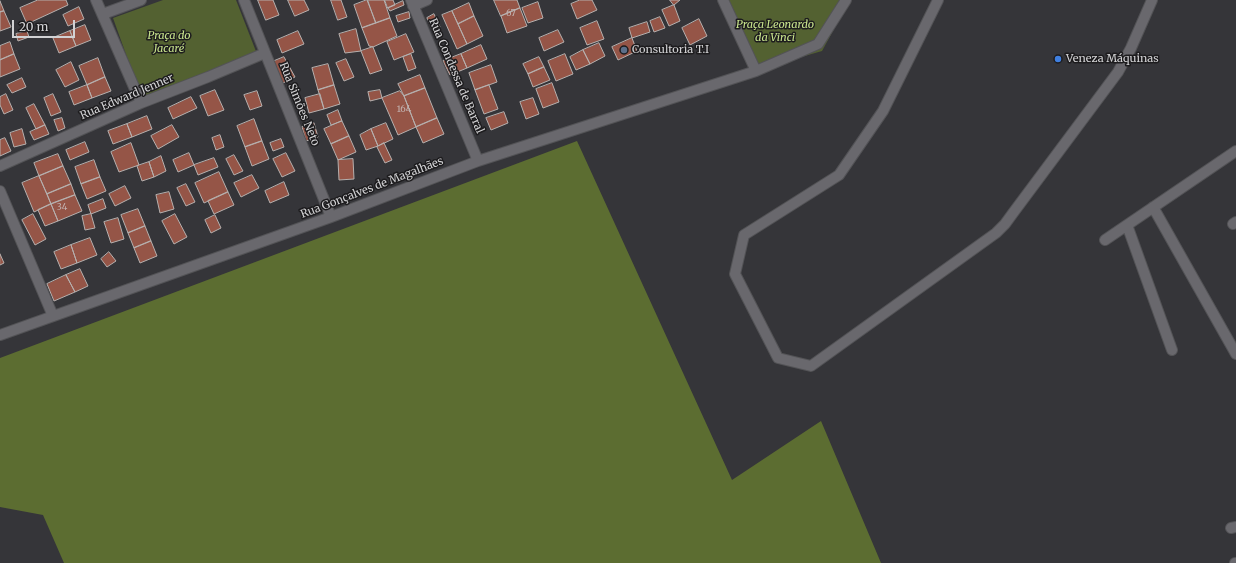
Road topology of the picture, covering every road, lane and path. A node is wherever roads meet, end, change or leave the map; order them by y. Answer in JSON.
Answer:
{"nodes":[{"id":1,"x":96,"y":0,"type":"edge"},
{"id":2,"x":141,"y":0,"type":"edge"},
{"id":3,"x":244,"y":0,"type":"edge"},
{"id":4,"x":427,"y":0,"type":"edge"},
{"id":5,"x":724,"y":0,"type":"edge"},
{"id":6,"x":846,"y":0,"type":"edge"},
{"id":7,"x":938,"y":0,"type":"edge"},
{"id":8,"x":1152,"y":0,"type":"edge"},
{"id":9,"x":412,"y":3,"type":"edge"},
{"id":10,"x":103,"y":14,"type":"junction"},
{"id":11,"x":265,"y":53,"type":"junction"},
{"id":12,"x":756,"y":71,"type":"junction"},
{"id":13,"x":141,"y":103,"type":"junction"},
{"id":14,"x":1236,"y":151,"type":"edge"},
{"id":15,"x":478,"y":161,"type":"junction"},
{"id":16,"x":0,"y":166,"type":"edge"},
{"id":17,"x":0,"y":191,"type":"edge"},
{"id":18,"x":1153,"y":207,"type":"junction"},
{"id":19,"x":331,"y":217,"type":"junction"},
{"id":20,"x":1127,"y":225,"type":"junction"},
{"id":21,"x":1105,"y":240,"type":"dead end"},
{"id":22,"x":53,"y":316,"type":"junction"},
{"id":23,"x":0,"y":335,"type":"edge"},
{"id":24,"x":1172,"y":350,"type":"dead end"},
{"id":25,"x":1236,"y":354,"type":"edge"}],
"edges":[{"from":1,"to":10,"type":"street"},
{"from":2,"to":10,"type":"street"},
{"from":3,"to":11,"type":"street","name":"Rua Simões Neto"},
{"from":4,"to":9,"type":"street"},
{"from":5,"to":12,"type":"street"},
{"from":6,"to":12,"type":"street","name":"Rua Gonçalves de Magalhães"},
{"from":7,"to":8,"type":"street"},
{"from":9,"to":15,"type":"street","name":"Rua Condessa de Barral"},
{"from":10,"to":13,"type":"street"},
{"from":11,"to":13,"type":"street","name":"Rua Edward Jenner"},
{"from":11,"to":19,"type":"street","name":"Rua Simões Neto"},
{"from":12,"to":15,"type":"street","name":"Rua Gonçalves de Magalhães"},
{"from":13,"to":16,"type":"street","name":"Rua Edward Jenner"},
{"from":14,"to":18,"type":"street"},
{"from":15,"to":19,"type":"street","name":"Rua Gonçalves de Magalhães"},
{"from":17,"to":22,"type":"street"},
{"from":18,"to":20,"type":"street"},
{"from":18,"to":25,"type":"street"},
{"from":19,"to":22,"type":"street","name":"Rua Gonçalves de Magalhães"},
{"from":20,"to":21,"type":"street"},
{"from":20,"to":24,"type":"street"},
{"from":22,"to":23,"type":"street","name":"Rua Gonçalves de Magalhães"}]}
